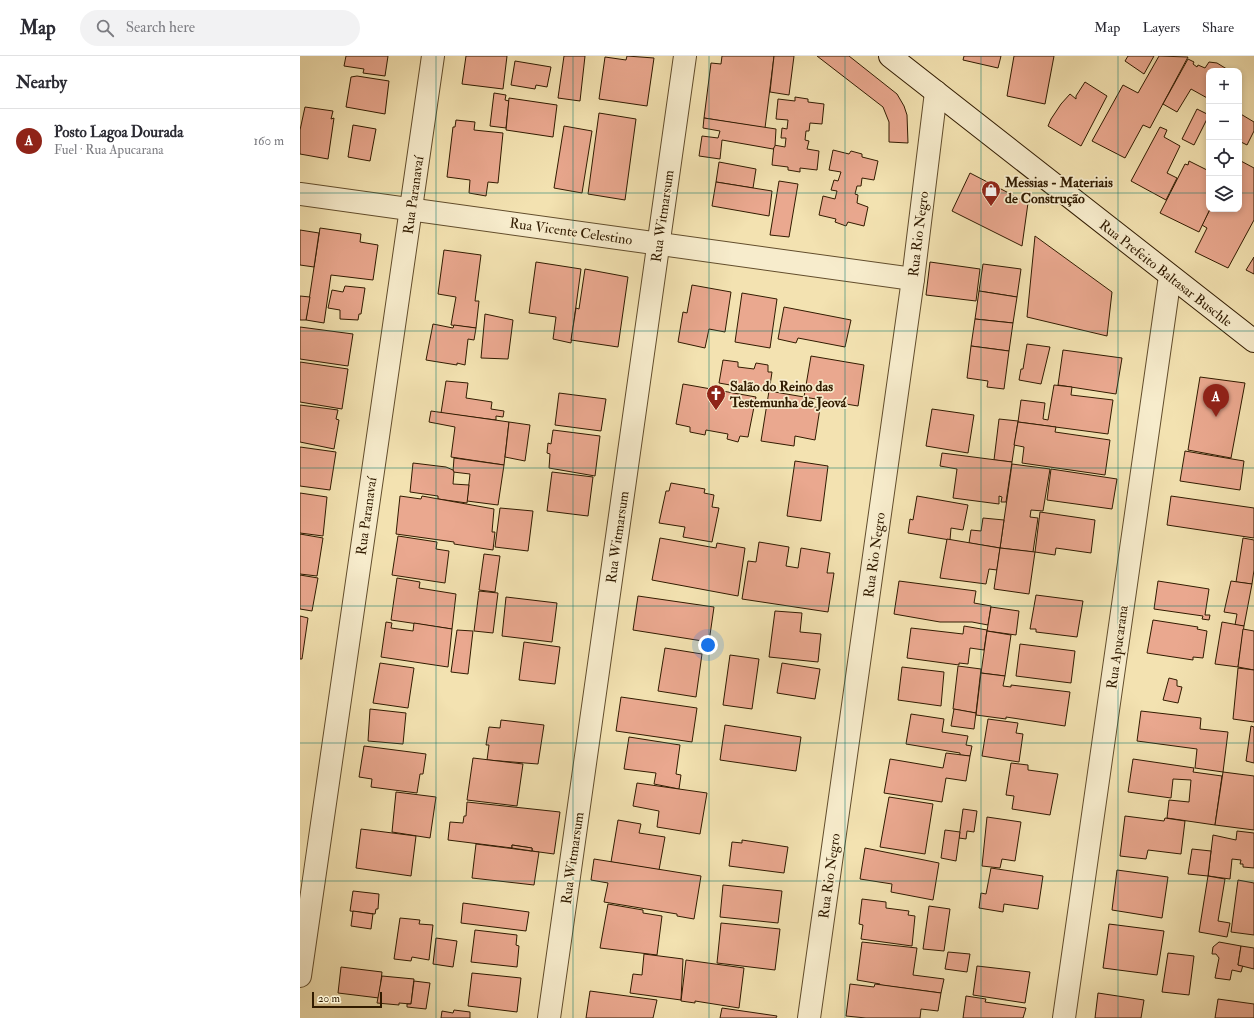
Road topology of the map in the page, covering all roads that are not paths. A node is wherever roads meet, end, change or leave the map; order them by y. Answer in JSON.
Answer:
{"nodes":[{"id":1,"x":433,"y":56,"type":"edge"},
{"id":2,"x":686,"y":56,"type":"edge"},
{"id":3,"x":890,"y":56,"type":"edge"},
{"id":4,"x":936,"y":92,"type":"junction"},
{"id":5,"x":300,"y":194,"type":"edge"},
{"id":6,"x":411,"y":209,"type":"junction"},
{"id":7,"x":658,"y":243,"type":"junction"},
{"id":8,"x":1170,"y":276,"type":"junction"},
{"id":9,"x":913,"y":279,"type":"junction"},
{"id":10,"x":1254,"y":341,"type":"edge"},
{"id":11,"x":300,"y":976,"type":"edge"},
{"id":12,"x":549,"y":1018,"type":"edge"},
{"id":13,"x":809,"y":1018,"type":"edge"},
{"id":14,"x":1064,"y":1018,"type":"edge"}],
"edges":[{"from":1,"to":6,"type":"street","name":"Rua Paranavaí"},
{"from":2,"to":7,"type":"street","name":"Rua Witmarsum"},
{"from":3,"to":4,"type":"street","name":"Rua Prefeito Baltasar Buschle"},
{"from":4,"to":8,"type":"street","name":"Rua Prefeito Baltasar Buschle"},
{"from":4,"to":9,"type":"street","name":"Rua Rio Negro"},
{"from":5,"to":6,"type":"street","name":"Rua Vicente Celestino"},
{"from":6,"to":7,"type":"street","name":"Rua Vicente Celestino"},
{"from":6,"to":11,"type":"street","name":"Rua Paranavaí"},
{"from":7,"to":9,"type":"street","name":"Rua Vicente Celestino"},
{"from":7,"to":12,"type":"street","name":"Rua Witmarsum"},
{"from":8,"to":10,"type":"street","name":"Rua Prefeito Baltasar Buschle"},
{"from":8,"to":14,"type":"street","name":"Rua Apucarana"},
{"from":9,"to":13,"type":"street","name":"Rua Rio Negro"}]}
